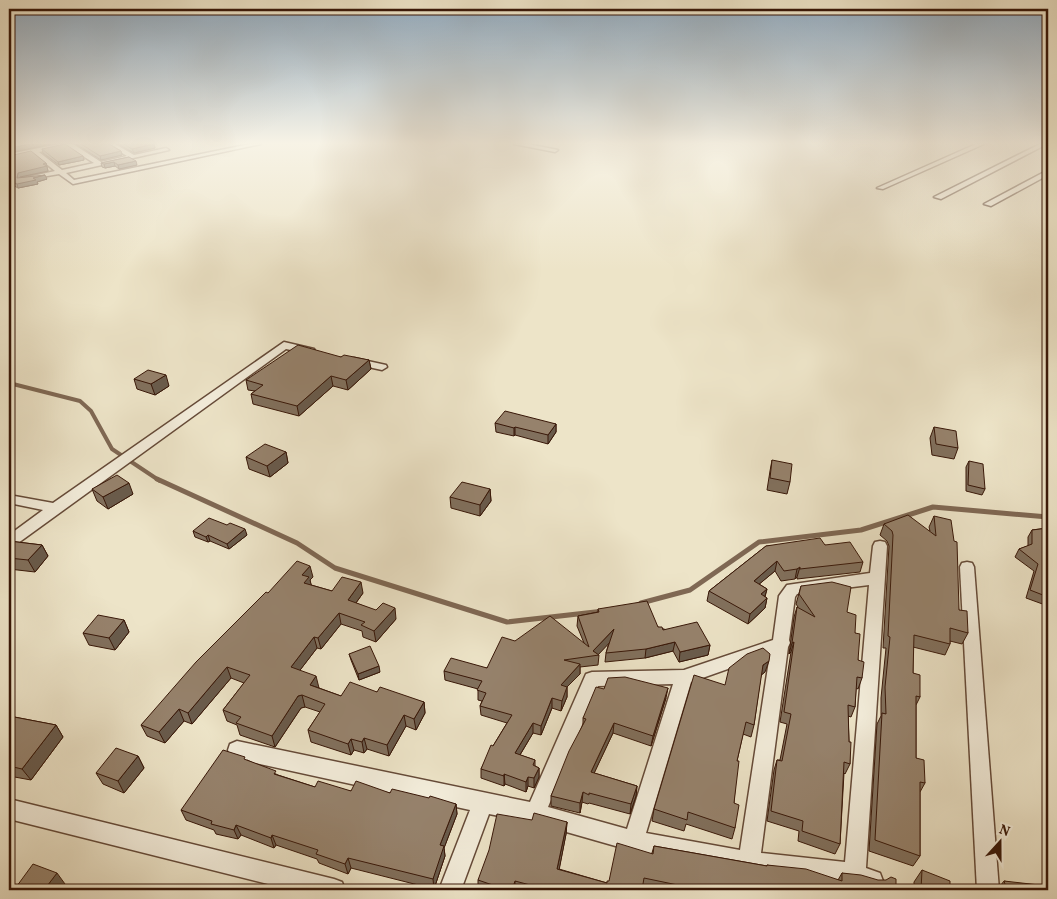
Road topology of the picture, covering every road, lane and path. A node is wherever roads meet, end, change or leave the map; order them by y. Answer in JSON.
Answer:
{"nodes":[{"id":1,"x":886,"y":186,"type":"edge"},
{"id":2,"x":960,"y":186,"type":"edge"},
{"id":3,"x":1022,"y":186,"type":"edge"},
{"id":4,"x":881,"y":188,"type":"dead end"},
{"id":5,"x":938,"y":197,"type":"dead end"},
{"id":6,"x":988,"y":204,"type":"dead end"},
{"id":7,"x":320,"y":353,"type":"edge"},
{"id":8,"x":346,"y":359,"type":"edge"},
{"id":9,"x":382,"y":367,"type":"dead end"},
{"id":10,"x":9,"y":499,"type":"edge"},
{"id":11,"x":56,"y":508,"type":"junction"},
{"id":12,"x":9,"y":542,"type":"edge"},
{"id":13,"x":880,"y":546,"type":"dead end"},
{"id":14,"x":967,"y":567,"type":"dead end"},
{"id":15,"x":878,"y":578,"type":"junction"},
{"id":16,"x":782,"y":644,"type":"junction"},
{"id":17,"x":684,"y":677,"type":"junction"},
{"id":18,"x":237,"y":750,"type":"dead end"},
{"id":19,"x":483,"y":804,"type":"junction"},
{"id":20,"x":9,"y":809,"type":"edge"},
{"id":21,"x":535,"y":812,"type":"junction"},
{"id":22,"x":633,"y":841,"type":"junction"},
{"id":23,"x":749,"y":862,"type":"junction"},
{"id":24,"x":855,"y":874,"type":"junction"},
{"id":25,"x":874,"y":882,"type":"edge"},
{"id":26,"x":334,"y":890,"type":"edge"},
{"id":27,"x":450,"y":890,"type":"edge"},
{"id":28,"x":988,"y":890,"type":"edge"}],
"edges":[{"from":1,"to":4,"type":"street"},
{"from":2,"to":5,"type":"street"},
{"from":3,"to":6,"type":"street"},
{"from":7,"to":11,"type":"street"},
{"from":8,"to":9,"type":"street"},
{"from":10,"to":11,"type":"street"},
{"from":11,"to":12,"type":"street"},
{"from":13,"to":15,"type":"street"},
{"from":14,"to":28,"type":"street"},
{"from":15,"to":16,"type":"street"},
{"from":15,"to":24,"type":"street"},
{"from":16,"to":17,"type":"street"},
{"from":16,"to":23,"type":"street"},
{"from":17,"to":21,"type":"street"},
{"from":17,"to":22,"type":"street"},
{"from":18,"to":19,"type":"street"},
{"from":19,"to":21,"type":"street"},
{"from":19,"to":27,"type":"street"},
{"from":20,"to":26,"type":"street"},
{"from":21,"to":22,"type":"street"},
{"from":22,"to":23,"type":"street"},
{"from":23,"to":24,"type":"street"},
{"from":24,"to":25,"type":"street"}]}
